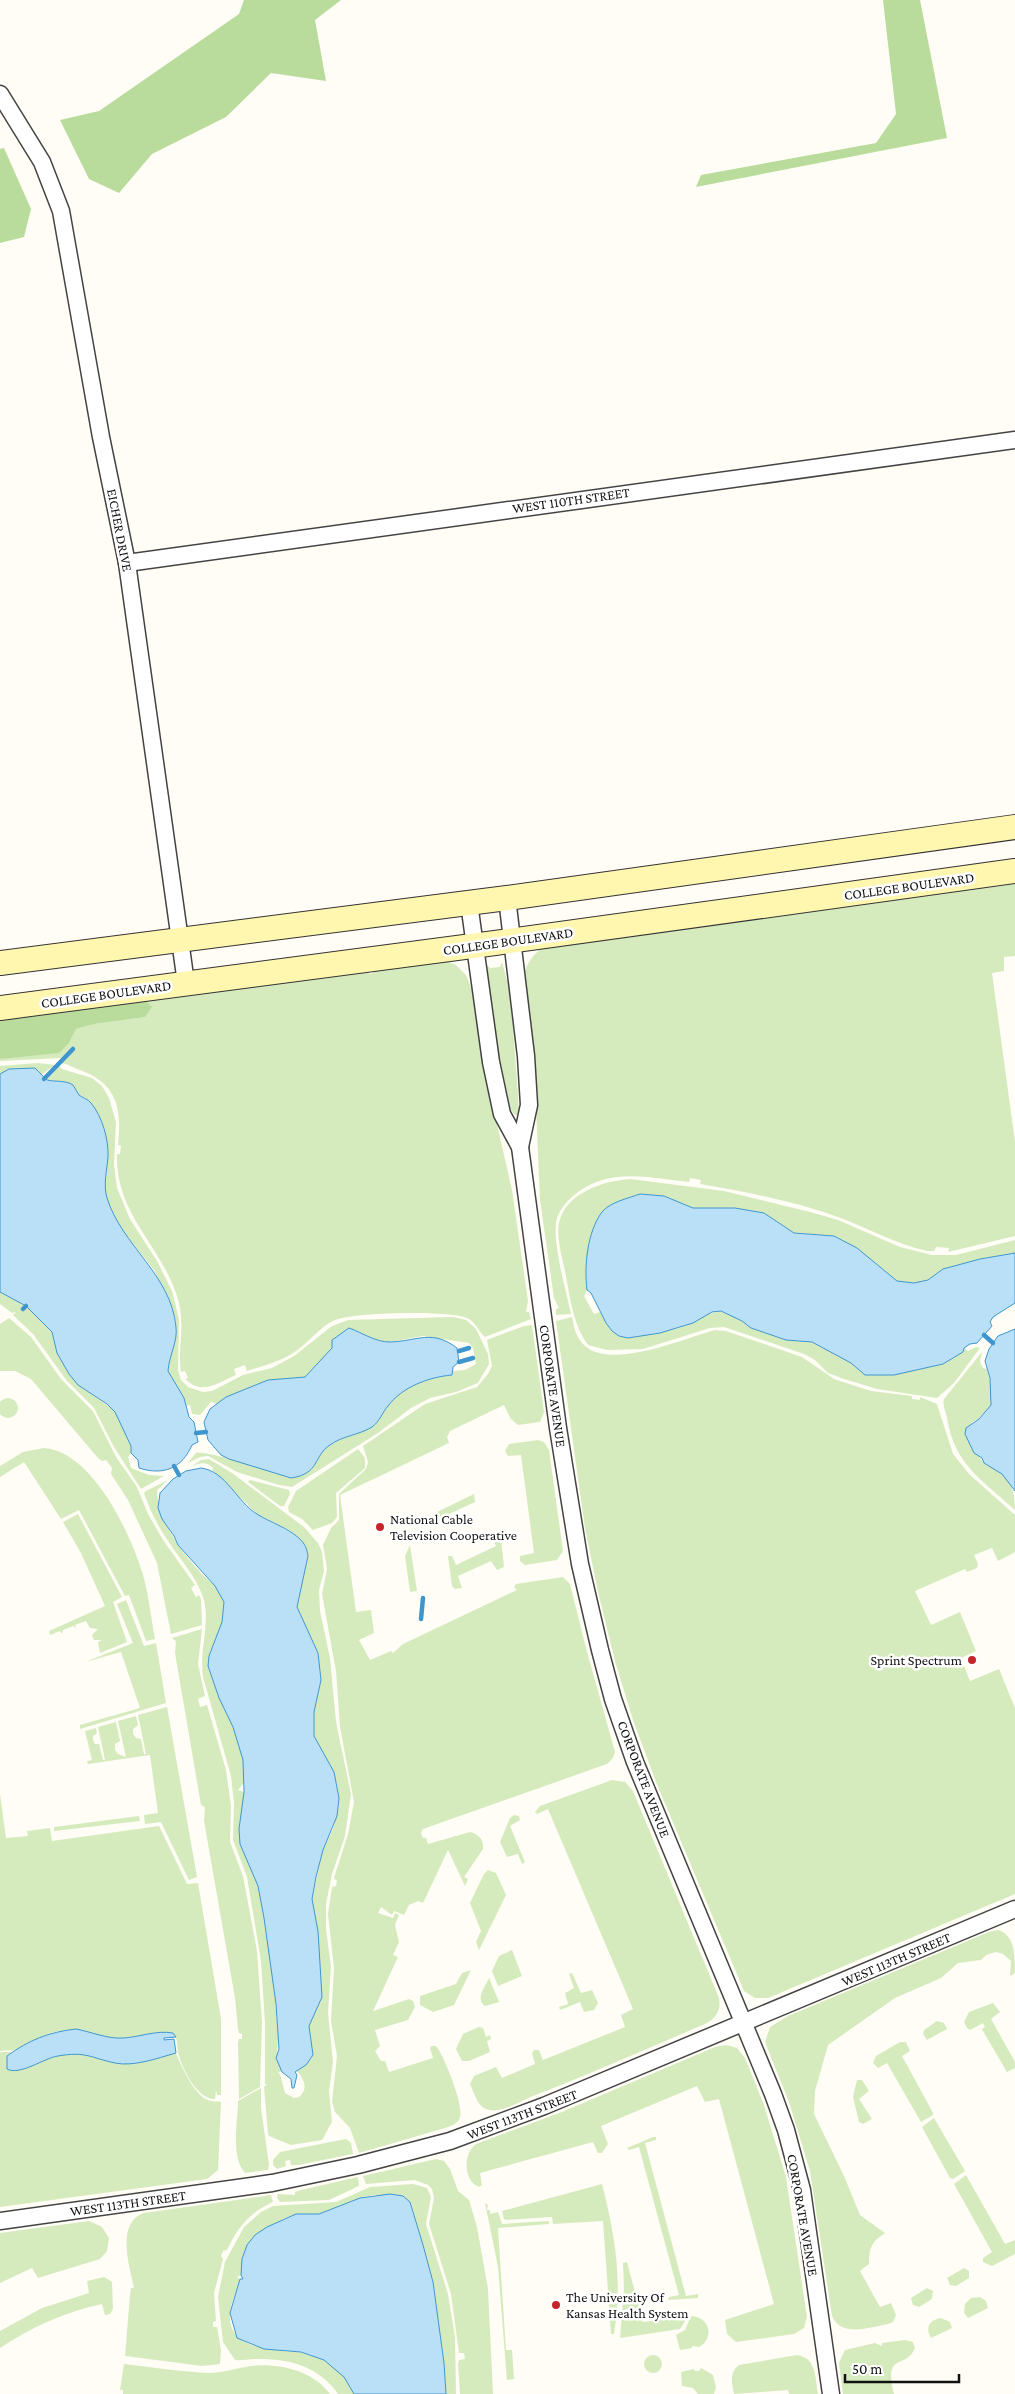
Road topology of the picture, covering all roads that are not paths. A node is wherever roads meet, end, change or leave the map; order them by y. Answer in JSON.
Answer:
{"nodes":[{"id":1,"x":0,"y":94,"type":"edge"},
{"id":2,"x":1015,"y":440,"type":"edge"},
{"id":3,"x":127,"y":563,"type":"junction"},
{"id":4,"x":1015,"y":827,"type":"edge"},
{"id":5,"x":1015,"y":871,"type":"edge"},
{"id":6,"x":506,"y":898,"type":"junction"},
{"id":7,"x":469,"y":903,"type":"junction"},
{"id":8,"x":179,"y":939,"type":"junction"},
{"id":9,"x":512,"y":941,"type":"junction"},
{"id":10,"x":476,"y":946,"type":"junction"},
{"id":11,"x":0,"y":963,"type":"edge"},
{"id":12,"x":186,"y":983,"type":"junction"},
{"id":13,"x":0,"y":1008,"type":"edge"},
{"id":14,"x":520,"y":1147,"type":"junction"},
{"id":15,"x":1015,"y":1908,"type":"edge"},
{"id":16,"x":743,"y":2023,"type":"junction"},
{"id":17,"x":0,"y":2221,"type":"edge"},
{"id":18,"x":831,"y":2394,"type":"edge"}],
"edges":[{"from":1,"to":3,"type":"street","name":"EICHER DRIVE"},
{"from":2,"to":3,"type":"street","name":"WEST 110TH STREET"},
{"from":3,"to":8,"type":"street","name":"EICHER DRIVE"},
{"from":4,"to":6,"type":"main road"},
{"from":5,"to":9,"type":"main road","name":"COLLEGE BOULEVARD"},
{"from":6,"to":7,"type":"main road"},
{"from":6,"to":9,"type":"street","name":"CORPORATE AVENUE"},
{"from":7,"to":8,"type":"main road"},
{"from":7,"to":10,"type":"street","name":"CORPORATE AVENUE"},
{"from":8,"to":11,"type":"main road"},
{"from":8,"to":12,"type":"street","name":"EICHER DRIVE"},
{"from":9,"to":10,"type":"main road","name":"COLLEGE BOULEVARD"},
{"from":9,"to":14,"type":"street","name":"CORPORATE AVENUE"},
{"from":10,"to":12,"type":"main road","name":"COLLEGE BOULEVARD"},
{"from":10,"to":14,"type":"street","name":"CORPORATE AVENUE"},
{"from":12,"to":13,"type":"main road","name":"COLLEGE BOULEVARD"},
{"from":14,"to":16,"type":"street","name":"CORPORATE AVENUE"},
{"from":15,"to":16,"type":"street","name":"WEST 113TH STREET"},
{"from":16,"to":17,"type":"street","name":"WEST 113TH STREET"},
{"from":16,"to":18,"type":"street","name":"CORPORATE AVENUE"}]}
